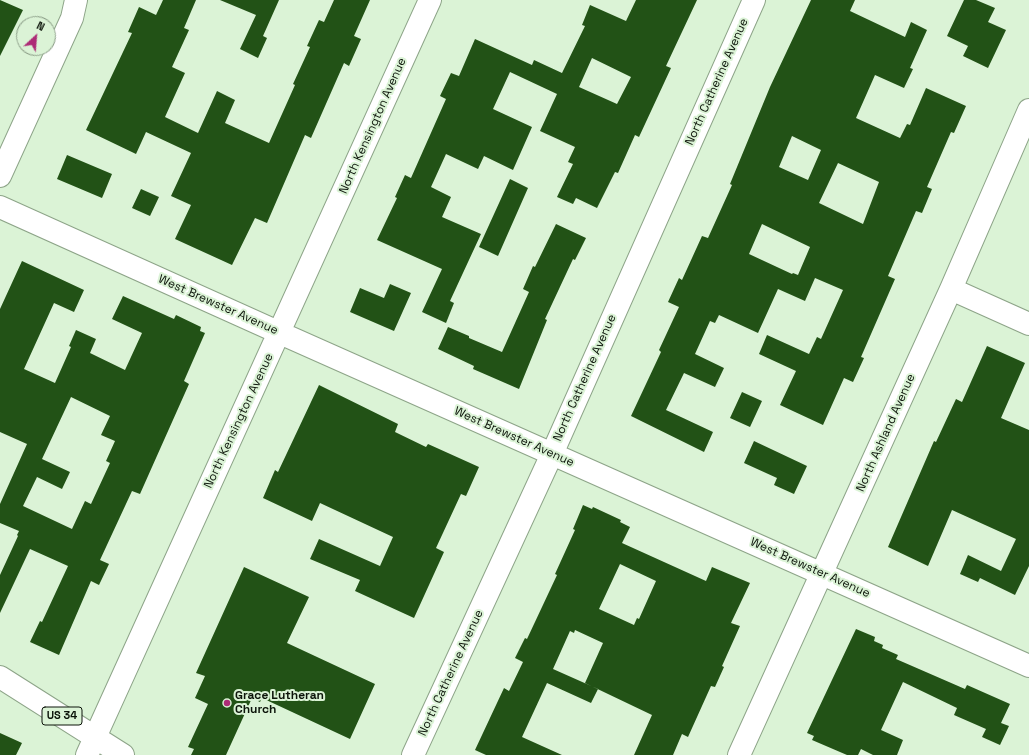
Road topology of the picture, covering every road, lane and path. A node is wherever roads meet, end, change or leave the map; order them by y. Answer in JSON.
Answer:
{"nodes":[{"id":1,"x":76,"y":0,"type":"edge"},
{"id":2,"x":430,"y":0,"type":"edge"},
{"id":3,"x":754,"y":0,"type":"edge"},
{"id":4,"x":1029,"y":110,"type":"edge"},
{"id":5,"x":0,"y":176,"type":"edge"},
{"id":6,"x":0,"y":207,"type":"edge"},
{"id":7,"x":951,"y":289,"type":"junction"},
{"id":8,"x":1029,"y":324,"type":"edge"},
{"id":9,"x":280,"y":333,"type":"junction"},
{"id":10,"x":552,"y":454,"type":"junction"},
{"id":11,"x":822,"y":574,"type":"junction"},
{"id":12,"x":1029,"y":666,"type":"edge"},
{"id":13,"x":0,"y":677,"type":"edge"},
{"id":14,"x":91,"y":746,"type":"edge"},
{"id":15,"x":123,"y":755,"type":"edge"},
{"id":16,"x":413,"y":755,"type":"edge"},
{"id":17,"x":738,"y":755,"type":"edge"}],
"edges":[{"from":1,"to":5,"type":"street"},
{"from":2,"to":9,"type":"street","name":"North Kensington Avenue"},
{"from":3,"to":10,"type":"street","name":"North Catherine Avenue"},
{"from":4,"to":7,"type":"street","name":"North Ashland Avenue"},
{"from":6,"to":9,"type":"street","name":"West Brewster Avenue"},
{"from":7,"to":8,"type":"street"},
{"from":7,"to":11,"type":"street","name":"North Ashland Avenue"},
{"from":9,"to":10,"type":"street","name":"West Brewster Avenue"},
{"from":9,"to":14,"type":"street","name":"North Kensington Avenue"},
{"from":10,"to":11,"type":"street","name":"West Brewster Avenue"},
{"from":10,"to":16,"type":"street","name":"North Catherine Avenue"},
{"from":11,"to":12,"type":"street","name":"West Brewster Avenue"},
{"from":11,"to":17,"type":"street","name":"North Ashland Avenue"},
{"from":13,"to":14,"type":"street","number":"US 34"},
{"from":14,"to":15,"type":"street","number":"US 34"}]}
